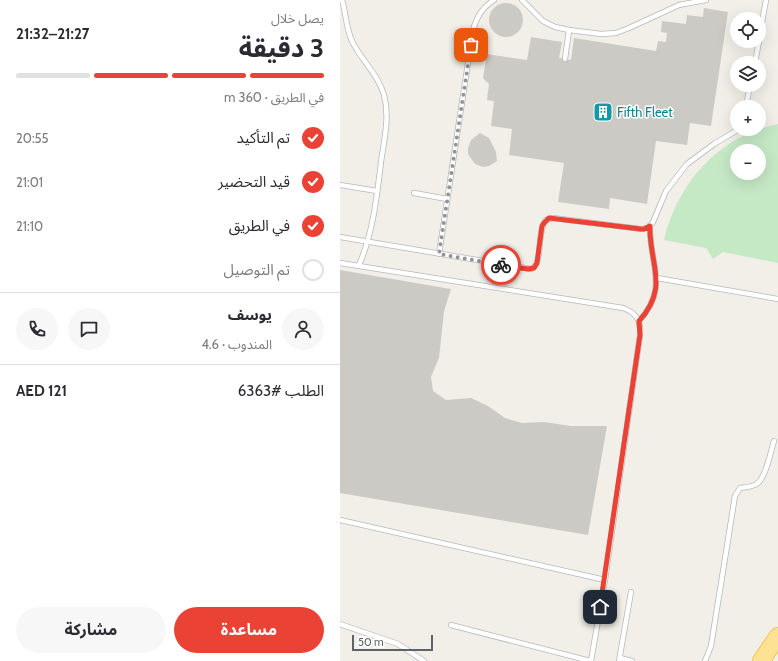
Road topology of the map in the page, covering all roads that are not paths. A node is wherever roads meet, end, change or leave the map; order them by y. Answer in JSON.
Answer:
{"nodes":[{"id":1,"x":342,"y":0,"type":"edge"},
{"id":2,"x":494,"y":0,"type":"edge"},
{"id":3,"x":522,"y":0,"type":"edge"},
{"id":4,"x":706,"y":0,"type":"edge"},
{"id":5,"x":766,"y":0,"type":"edge"},
{"id":6,"x":686,"y":1,"type":"edge"},
{"id":7,"x":764,"y":12,"type":"edge"},
{"id":8,"x":569,"y":30,"type":"junction"},
{"id":9,"x":565,"y":59,"type":"dead end"},
{"id":10,"x":730,"y":134,"type":"edge"},
{"id":11,"x":340,"y":185,"type":"edge"},
{"id":12,"x":377,"y":191,"type":"junction"},
{"id":13,"x":414,"y":193,"type":"dead end"},
{"id":14,"x":447,"y":199,"type":"junction"},
{"id":15,"x":650,"y":226,"type":"junction"},
{"id":16,"x":340,"y":237,"type":"edge"},
{"id":17,"x":368,"y":242,"type":"junction"},
{"id":18,"x":439,"y":254,"type":"junction"},
{"id":19,"x":340,"y":263,"type":"edge"},
{"id":20,"x":359,"y":265,"type":"junction"},
{"id":21,"x":657,"y":278,"type":"junction"},
{"id":22,"x":778,"y":299,"type":"edge"},
{"id":23,"x":639,"y":321,"type":"junction"},
{"id":24,"x":774,"y":440,"type":"dead end"},
{"id":25,"x":340,"y":520,"type":"edge"},
{"id":26,"x":606,"y":580,"type":"junction"},
{"id":27,"x":631,"y":592,"type":"dead end"},
{"id":28,"x":340,"y":624,"type":"edge"},
{"id":29,"x":451,"y":626,"type":"dead end"},
{"id":30,"x":778,"y":636,"type":"edge"},
{"id":31,"x":620,"y":660,"type":"edge"},
{"id":32,"x":424,"y":661,"type":"edge"},
{"id":33,"x":590,"y":661,"type":"edge"},
{"id":34,"x":632,"y":661,"type":"edge"},
{"id":35,"x":705,"y":661,"type":"edge"},
{"id":36,"x":762,"y":661,"type":"edge"}],
"edges":[{"from":1,"to":12,"type":"lane"},
{"from":2,"to":14,"type":"lane"},
{"from":3,"to":8,"type":"lane"},
{"from":4,"to":6,"type":"lane"},
{"from":5,"to":7,"type":"lane"},
{"from":6,"to":8,"type":"lane"},
{"from":8,"to":9,"type":"lane"},
{"from":10,"to":15,"type":"lane"},
{"from":11,"to":12,"type":"lane"},
{"from":12,"to":17,"type":"lane"},
{"from":13,"to":14,"type":"lane"},
{"from":14,"to":18,"type":"lane"},
{"from":15,"to":18,"type":"lane"},
{"from":15,"to":21,"type":"lane"},
{"from":16,"to":17,"type":"lane"},
{"from":17,"to":18,"type":"lane"},
{"from":17,"to":20,"type":"lane"},
{"from":19,"to":20,"type":"lane"},
{"from":20,"to":23,"type":"lane"},
{"from":21,"to":22,"type":"lane"},
{"from":21,"to":23,"type":"lane"},
{"from":23,"to":26,"type":"lane"},
{"from":24,"to":35,"type":"lane"},
{"from":25,"to":26,"type":"lane"},
{"from":26,"to":33,"type":"lane"},
{"from":27,"to":31,"type":"lane"},
{"from":28,"to":32,"type":"lane"},
{"from":29,"to":33,"type":"lane"},
{"from":30,"to":36,"type":"highway"},
{"from":31,"to":34,"type":"lane"}]}
